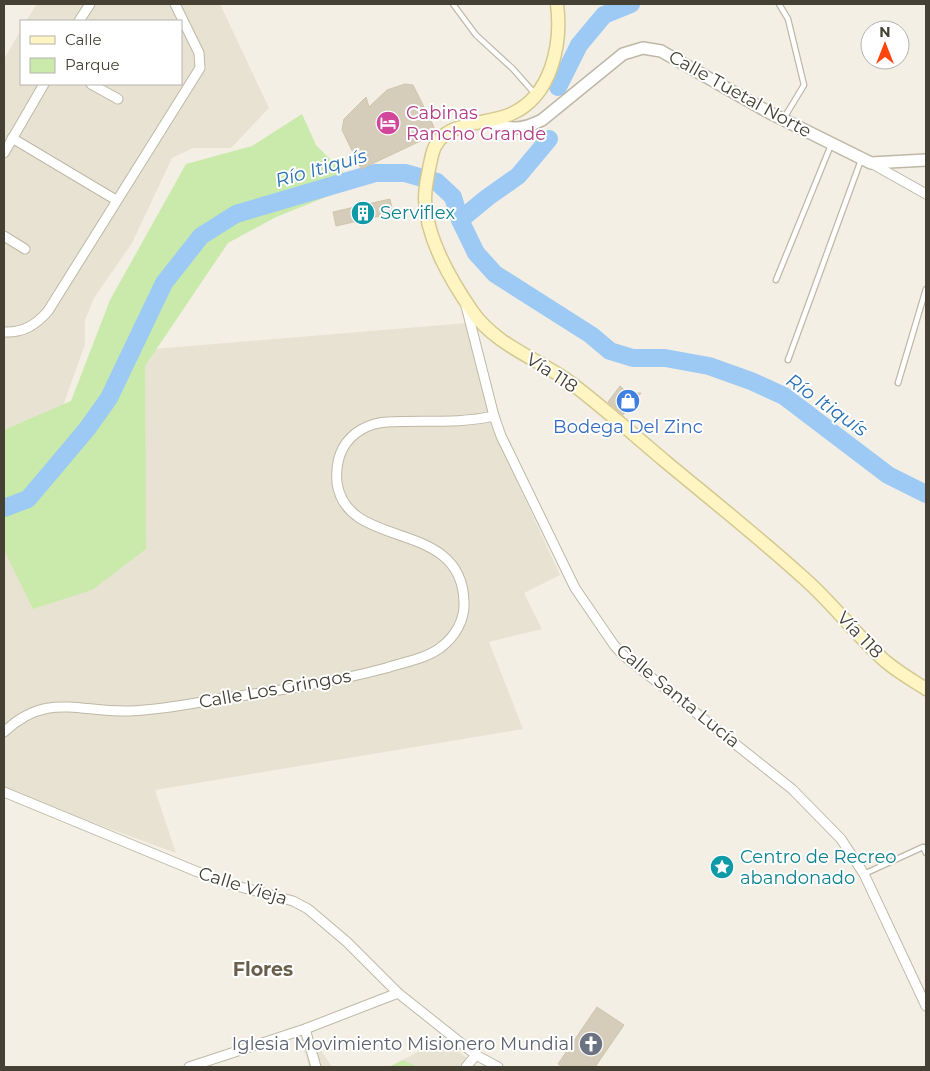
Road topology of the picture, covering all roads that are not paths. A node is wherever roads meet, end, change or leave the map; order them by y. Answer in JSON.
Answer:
{"nodes":[{"id":1,"x":90,"y":4,"type":"edge"},
{"id":2,"x":175,"y":4,"type":"edge"},
{"id":3,"x":453,"y":4,"type":"edge"},
{"id":4,"x":557,"y":4,"type":"edge"},
{"id":5,"x":779,"y":4,"type":"edge"},
{"id":6,"x":81,"y":20,"type":"edge"},
{"id":7,"x":43,"y":85,"type":"edge"},
{"id":8,"x":93,"y":85,"type":"edge"},
{"id":9,"x":536,"y":95,"type":"junction"},
{"id":10,"x":118,"y":99,"type":"dead end"},
{"id":11,"x":784,"y":120,"type":"junction"},
{"id":12,"x":486,"y":121,"type":"junction"},
{"id":13,"x":12,"y":138,"type":"junction"},
{"id":14,"x":832,"y":144,"type":"junction"},
{"id":15,"x":4,"y":153,"type":"edge"},
{"id":16,"x":926,"y":160,"type":"edge"},
{"id":17,"x":866,"y":161,"type":"junction"},
{"id":18,"x":926,"y":194,"type":"edge"},
{"id":19,"x":116,"y":200,"type":"junction"},
{"id":20,"x":4,"y":236,"type":"edge"},
{"id":21,"x":25,"y":249,"type":"dead end"},
{"id":22,"x":776,"y":280,"type":"dead end"},
{"id":23,"x":926,"y":289,"type":"edge"},
{"id":24,"x":463,"y":296,"type":"junction"},
{"id":25,"x":4,"y":332,"type":"edge"},
{"id":26,"x":495,"y":335,"type":"junction"},
{"id":27,"x":475,"y":342,"type":"junction"},
{"id":28,"x":788,"y":360,"type":"dead end"},
{"id":29,"x":898,"y":383,"type":"dead end"},
{"id":30,"x":494,"y":416,"type":"junction"},
{"id":31,"x":926,"y":689,"type":"edge"},
{"id":32,"x":4,"y":732,"type":"edge"},
{"id":33,"x":4,"y":792,"type":"edge"},
{"id":34,"x":926,"y":853,"type":"edge"},
{"id":35,"x":864,"y":874,"type":"junction"},
{"id":36,"x":398,"y":993,"type":"junction"},
{"id":37,"x":926,"y":1006,"type":"edge"},
{"id":38,"x":305,"y":1029,"type":"junction"},
{"id":39,"x":476,"y":1055,"type":"junction"},
{"id":40,"x":189,"y":1067,"type":"edge"},
{"id":41,"x":316,"y":1067,"type":"edge"},
{"id":42,"x":466,"y":1067,"type":"edge"},
{"id":43,"x":498,"y":1067,"type":"edge"}],
"edges":[{"from":1,"to":6,"type":"street"},
{"from":2,"to":19,"type":"street"},
{"from":3,"to":9,"type":"lane"},
{"from":4,"to":9,"type":"main road","name":"Vía 118"},
{"from":5,"to":11,"type":"lane"},
{"from":7,"to":13,"type":"street"},
{"from":8,"to":10,"type":"street"},
{"from":9,"to":12,"type":"main road","name":"Vía 118"},
{"from":11,"to":12,"type":"street","name":"Calle Tuetal Norte"},
{"from":11,"to":14,"type":"street","name":"Calle Tuetal Norte"},
{"from":12,"to":24,"type":"main road","name":"Vía 118"},
{"from":13,"to":15,"type":"street"},
{"from":13,"to":19,"type":"street"},
{"from":14,"to":17,"type":"street","name":"Calle Tuetal Norte"},
{"from":14,"to":22,"type":"lane"},
{"from":16,"to":17,"type":"street","name":"Calle Tuetal Norte"},
{"from":17,"to":18,"type":"street"},
{"from":17,"to":28,"type":"lane"},
{"from":19,"to":25,"type":"street"},
{"from":20,"to":21,"type":"street"},
{"from":23,"to":29,"type":"lane"},
{"from":24,"to":26,"type":"main road","name":"Vía 118"},
{"from":24,"to":27,"type":"street","name":"Calle Santa Lucía"},
{"from":26,"to":27,"type":"street"},
{"from":26,"to":31,"type":"main road","name":"Vía 118"},
{"from":27,"to":30,"type":"street","name":"Calle Santa Lucía"},
{"from":30,"to":32,"type":"street","name":"Calle Los Gringos"},
{"from":30,"to":35,"type":"street","name":"Calle Santa Lucía"},
{"from":33,"to":36,"type":"street","name":"Calle Vieja"},
{"from":34,"to":35,"type":"lane"},
{"from":35,"to":37,"type":"street","name":"Calle Santa Lucía"},
{"from":36,"to":38,"type":"street"},
{"from":36,"to":39,"type":"street","name":"Calle Vieja"},
{"from":38,"to":40,"type":"street"},
{"from":38,"to":41,"type":"street"},
{"from":39,"to":42,"type":"street"},
{"from":39,"to":43,"type":"street","name":"Calle Vieja"}]}
